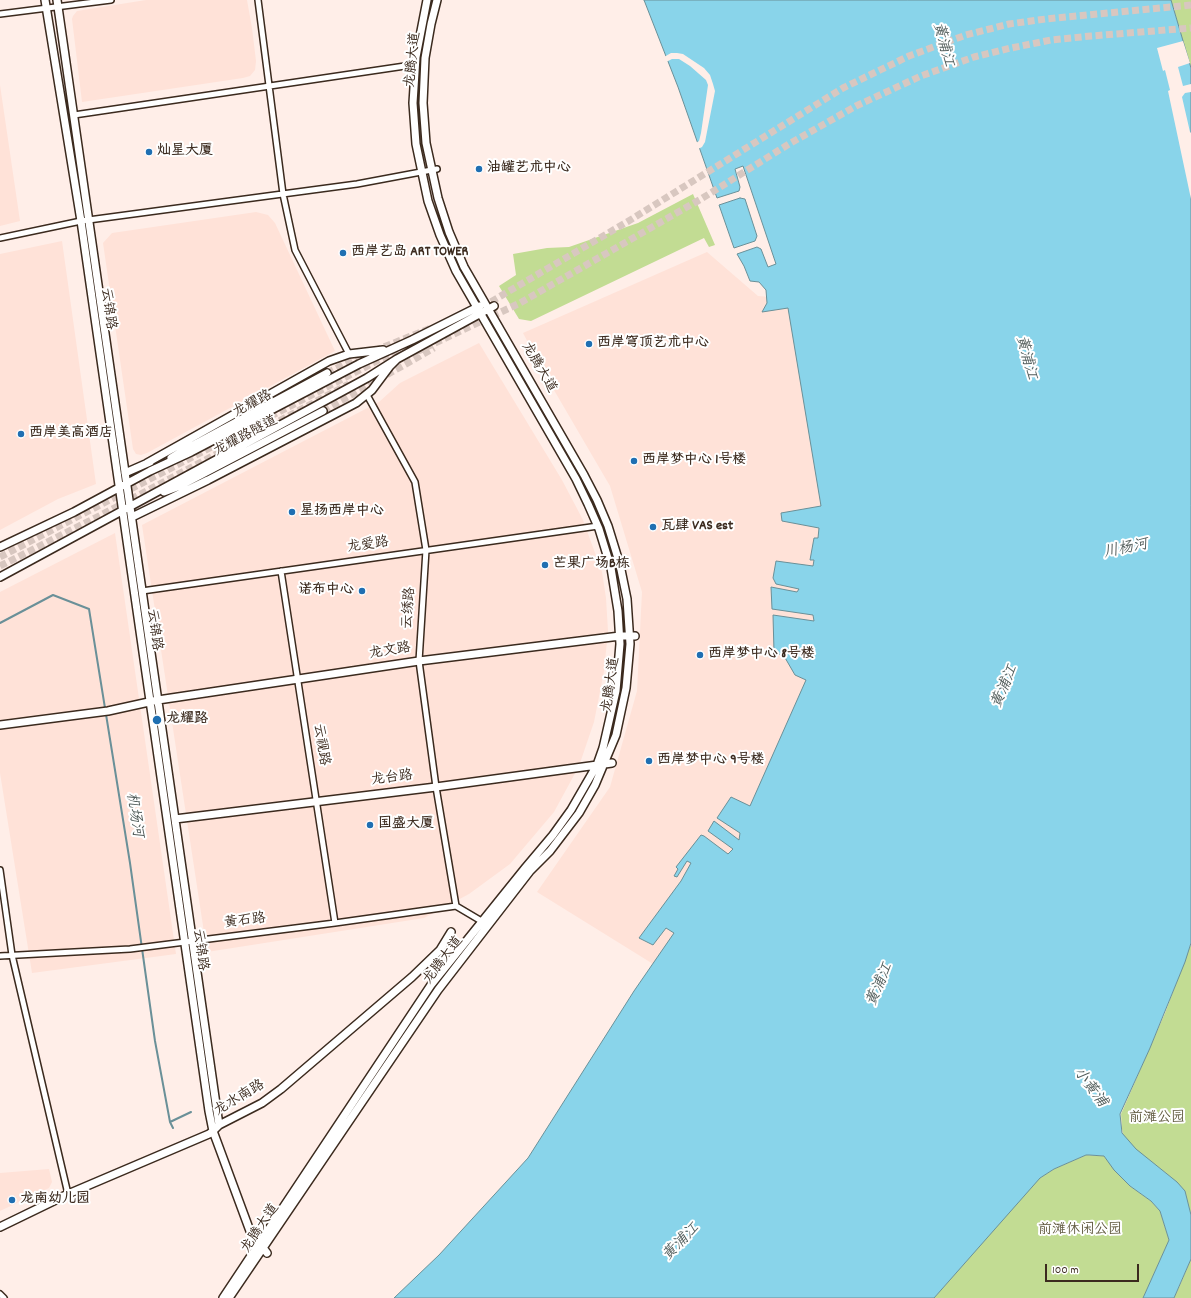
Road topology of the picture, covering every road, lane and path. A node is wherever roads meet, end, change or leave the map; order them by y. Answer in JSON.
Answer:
{"nodes":[{"id":1,"x":45,"y":0,"type":"edge"},
{"id":2,"x":111,"y":0,"type":"edge"},
{"id":3,"x":258,"y":0,"type":"edge"},
{"id":4,"x":427,"y":0,"type":"edge"},
{"id":5,"x":437,"y":0,"type":"edge"},
{"id":6,"x":57,"y":4,"type":"edge"},
{"id":7,"x":46,"y":9,"type":"junction"},
{"id":8,"x":0,"y":14,"type":"edge"},
{"id":9,"x":415,"y":66,"type":"junction"},
{"id":10,"x":270,"y":86,"type":"junction"},
{"id":11,"x":74,"y":115,"type":"junction"},
{"id":12,"x":434,"y":170,"type":"junction"},
{"id":13,"x":422,"y":173,"type":"junction"},
{"id":14,"x":283,"y":194,"type":"junction"},
{"id":15,"x":85,"y":220,"type":"junction"},
{"id":16,"x":0,"y":238,"type":"edge"},
{"id":17,"x":489,"y":306,"type":"junction"},
{"id":18,"x":478,"y":310,"type":"junction"},
{"id":19,"x":412,"y":340,"type":"junction"},
{"id":20,"x":349,"y":354,"type":"junction"},
{"id":21,"x":398,"y":359,"type":"junction"},
{"id":22,"x":327,"y":373,"type":"tunnel mouth"},
{"id":23,"x":367,"y":395,"type":"junction"},
{"id":24,"x":323,"y":411,"type":"tunnel mouth"},
{"id":25,"x":184,"y":450,"type":"junction"},
{"id":26,"x":146,"y":463,"type":"junction"},
{"id":27,"x":150,"y":471,"type":"junction"},
{"id":28,"x":125,"y":473,"type":"junction"},
{"id":29,"x":127,"y":483,"type":"junction"},
{"id":30,"x":180,"y":486,"type":"junction"},
{"id":31,"x":120,"y":488,"type":"junction"},
{"id":32,"x":141,"y":500,"type":"junction"},
{"id":33,"x":130,"y":506,"type":"junction"},
{"id":34,"x":149,"y":509,"type":"junction"},
{"id":35,"x":123,"y":510,"type":"junction"},
{"id":36,"x":132,"y":517,"type":"junction"},
{"id":37,"x":598,"y":526,"type":"junction"},
{"id":38,"x":0,"y":547,"type":"edge"},
{"id":39,"x":426,"y":550,"type":"junction"},
{"id":40,"x":281,"y":571,"type":"junction"},
{"id":41,"x":0,"y":577,"type":"edge"},
{"id":42,"x":142,"y":591,"type":"junction"},
{"id":43,"x":620,"y":636,"type":"junction"},
{"id":44,"x":632,"y":636,"type":"junction"},
{"id":45,"x":418,"y":661,"type":"junction"},
{"id":46,"x":297,"y":679,"type":"junction"},
{"id":47,"x":158,"y":700,"type":"junction"},
{"id":48,"x":150,"y":702,"type":"junction"},
{"id":49,"x":0,"y":725,"type":"edge"},
{"id":50,"x":608,"y":763,"type":"junction"},
{"id":51,"x":597,"y":765,"type":"junction"},
{"id":52,"x":436,"y":787,"type":"junction"},
{"id":53,"x":316,"y":802,"type":"junction"},
{"id":54,"x":175,"y":819,"type":"junction"},
{"id":55,"x":0,"y":870,"type":"edge"},
{"id":56,"x":456,"y":906,"type":"junction"},
{"id":57,"x":335,"y":923,"type":"junction"},
{"id":58,"x":486,"y":923,"type":"junction"},
{"id":59,"x":451,"y":932,"type":"dead end"},
{"id":60,"x":193,"y":942,"type":"junction"},
{"id":61,"x":185,"y":943,"type":"junction"},
{"id":62,"x":12,"y":955,"type":"junction"},
{"id":63,"x":0,"y":956,"type":"edge"},
{"id":64,"x":219,"y":1124,"type":"junction"},
{"id":65,"x":213,"y":1131,"type":"junction"},
{"id":66,"x":68,"y":1194,"type":"junction"},
{"id":67,"x":0,"y":1227,"type":"edge"},
{"id":68,"x":263,"y":1248,"type":"junction"},
{"id":69,"x":0,"y":1294,"type":"edge"},
{"id":70,"x":4,"y":1298,"type":"edge"},
{"id":71,"x":223,"y":1298,"type":"edge"},
{"id":72,"x":229,"y":1298,"type":"edge"}],
"edges":[{"from":1,"to":7,"type":"main road","name":"云锦路"},
{"from":2,"to":6,"type":"street"},
{"from":3,"to":10,"type":"street"},
{"from":4,"to":9,"type":"main road","name":"龙腾大道"},
{"from":5,"to":12,"type":"main road","name":"龙腾大道"},
{"from":6,"to":7,"type":"street"},
{"from":6,"to":11,"type":"main road","name":"云锦路"},
{"from":7,"to":8,"type":"street"},
{"from":7,"to":15,"type":"main road","name":"云锦路"},
{"from":9,"to":10,"type":"street"},
{"from":9,"to":13,"type":"main road","name":"龙腾大道"},
{"from":10,"to":11,"type":"street"},
{"from":10,"to":14,"type":"street"},
{"from":11,"to":15,"type":"main road","name":"云锦路"},
{"from":12,"to":13,"type":"street"},
{"from":12,"to":17,"type":"main road","name":"龙腾大道"},
{"from":13,"to":14,"type":"street"},
{"from":13,"to":18,"type":"main road","name":"龙腾大道"},
{"from":14,"to":15,"type":"street"},
{"from":14,"to":20,"type":"street"},
{"from":15,"to":16,"type":"street"},
{"from":15,"to":28,"type":"main road","name":"云锦路"},
{"from":15,"to":31,"type":"main road","name":"云锦路"},
{"from":17,"to":18,"type":"main road","name":"龙耀路"},
{"from":17,"to":44,"type":"main road","name":"龙腾大道"},
{"from":18,"to":19,"type":"main road","name":"龙耀路"},
{"from":18,"to":21,"type":"main road","name":"龙耀路"},
{"from":18,"to":37,"type":"main road","name":"龙腾大道"},
{"from":19,"to":20,"type":"main road","name":"龙耀路"},
{"from":19,"to":27,"type":"main road","name":"龙耀路"},
{"from":20,"to":26,"type":"main road","name":"龙耀路"},
{"from":21,"to":23,"type":"main road","name":"龙耀路"},
{"from":21,"to":32,"type":"main road","name":"龙耀路"},
{"from":22,"to":25,"type":"main road","name":"龙耀路隧道"},
{"from":23,"to":34,"type":"main road","name":"龙耀路"},
{"from":23,"to":39,"type":"street","name":"云绣路"},
{"from":24,"to":30,"type":"main road","name":"龙耀路隧道"},
{"from":25,"to":26,"type":"main road","name":"龙耀路隧道"},
{"from":25,"to":27,"type":"main road","name":"龙耀路隧道"},
{"from":26,"to":28,"type":"main road","name":"龙耀路隧道"},
{"from":27,"to":29,"type":"main road","name":"龙耀路"},
{"from":28,"to":29,"type":"main road","name":"云锦路"},
{"from":29,"to":31,"type":"main road","name":"龙耀路"},
{"from":29,"to":33,"type":"main road","name":"云锦路"},
{"from":30,"to":32,"type":"main road","name":"龙耀路隧道"},
{"from":30,"to":34,"type":"main road","name":"龙耀路隧道"},
{"from":31,"to":35,"type":"main road","name":"云锦路"},
{"from":31,"to":38,"type":"main road","name":"龙耀路"},
{"from":32,"to":33,"type":"main road","name":"龙耀路"},
{"from":33,"to":35,"type":"main road","name":"龙耀路"},
{"from":33,"to":36,"type":"main road","name":"云锦路"},
{"from":34,"to":36,"type":"main road","name":"龙耀路"},
{"from":35,"to":41,"type":"main road","name":"龙耀路"},
{"from":35,"to":48,"type":"main road","name":"云锦路"},
{"from":36,"to":42,"type":"main road","name":"云锦路"},
{"from":37,"to":39,"type":"street","name":"龙爱路"},
{"from":37,"to":43,"type":"main road","name":"龙腾大道"},
{"from":39,"to":40,"type":"street","name":"龙爱路"},
{"from":39,"to":45,"type":"street","name":"云绣路"},
{"from":40,"to":42,"type":"street","name":"龙爱路"},
{"from":40,"to":46,"type":"street","name":"云视路"},
{"from":42,"to":47,"type":"main road","name":"云锦路"},
{"from":43,"to":44,"type":"main road","name":"龙文路"},
{"from":43,"to":45,"type":"main road","name":"龙文路"},
{"from":43,"to":51,"type":"main road","name":"龙腾大道"},
{"from":44,"to":50,"type":"main road","name":"龙腾大道"},
{"from":45,"to":46,"type":"main road","name":"龙文路"},
{"from":45,"to":52,"type":"street","name":"云绣路"},
{"from":46,"to":47,"type":"main road","name":"龙文路"},
{"from":46,"to":53,"type":"street","name":"云视路"},
{"from":47,"to":48,"type":"main road","name":"龙文路"},
{"from":47,"to":54,"type":"main road","name":"云锦路"},
{"from":48,"to":49,"type":"main road","name":"龙文路"},
{"from":48,"to":61,"type":"main road","name":"云锦路"},
{"from":50,"to":51,"type":"main road","name":"龙台路"},
{"from":50,"to":58,"type":"main road","name":"龙腾大道"},
{"from":51,"to":52,"type":"main road","name":"龙台路"},
{"from":51,"to":58,"type":"main road","name":"龙腾大道"},
{"from":52,"to":53,"type":"main road","name":"龙台路"},
{"from":52,"to":56,"type":"street","name":"云绣路"},
{"from":53,"to":54,"type":"main road","name":"龙台路"},
{"from":53,"to":57,"type":"street","name":"云视路"},
{"from":54,"to":60,"type":"main road","name":"云锦路"},
{"from":55,"to":62,"type":"street"},
{"from":56,"to":57,"type":"street","name":"黄石路"},
{"from":56,"to":58,"type":"street"},
{"from":57,"to":60,"type":"street","name":"黄石路"},
{"from":58,"to":68,"type":"main road","name":"龙腾大道"},
{"from":59,"to":64,"type":"main road","name":"龙水南路"},
{"from":60,"to":61,"type":"street","name":"黄石路"},
{"from":60,"to":64,"type":"main road","name":"云锦路"},
{"from":61,"to":62,"type":"street","name":"黄石路"},
{"from":61,"to":65,"type":"main road","name":"云锦路"},
{"from":62,"to":63,"type":"street","name":"黄石路"},
{"from":62,"to":66,"type":"street"},
{"from":64,"to":65,"type":"main road","name":"龙水南路"},
{"from":65,"to":66,"type":"main road","name":"龙水南路"},
{"from":65,"to":68,"type":"main road","name":"云锦路"},
{"from":66,"to":67,"type":"main road","name":"龙水南路"},
{"from":68,"to":71,"type":"main road","name":"龙腾大道"},
{"from":68,"to":72,"type":"main road","name":"龙腾大道"},
{"from":69,"to":70,"type":"street"}]}
